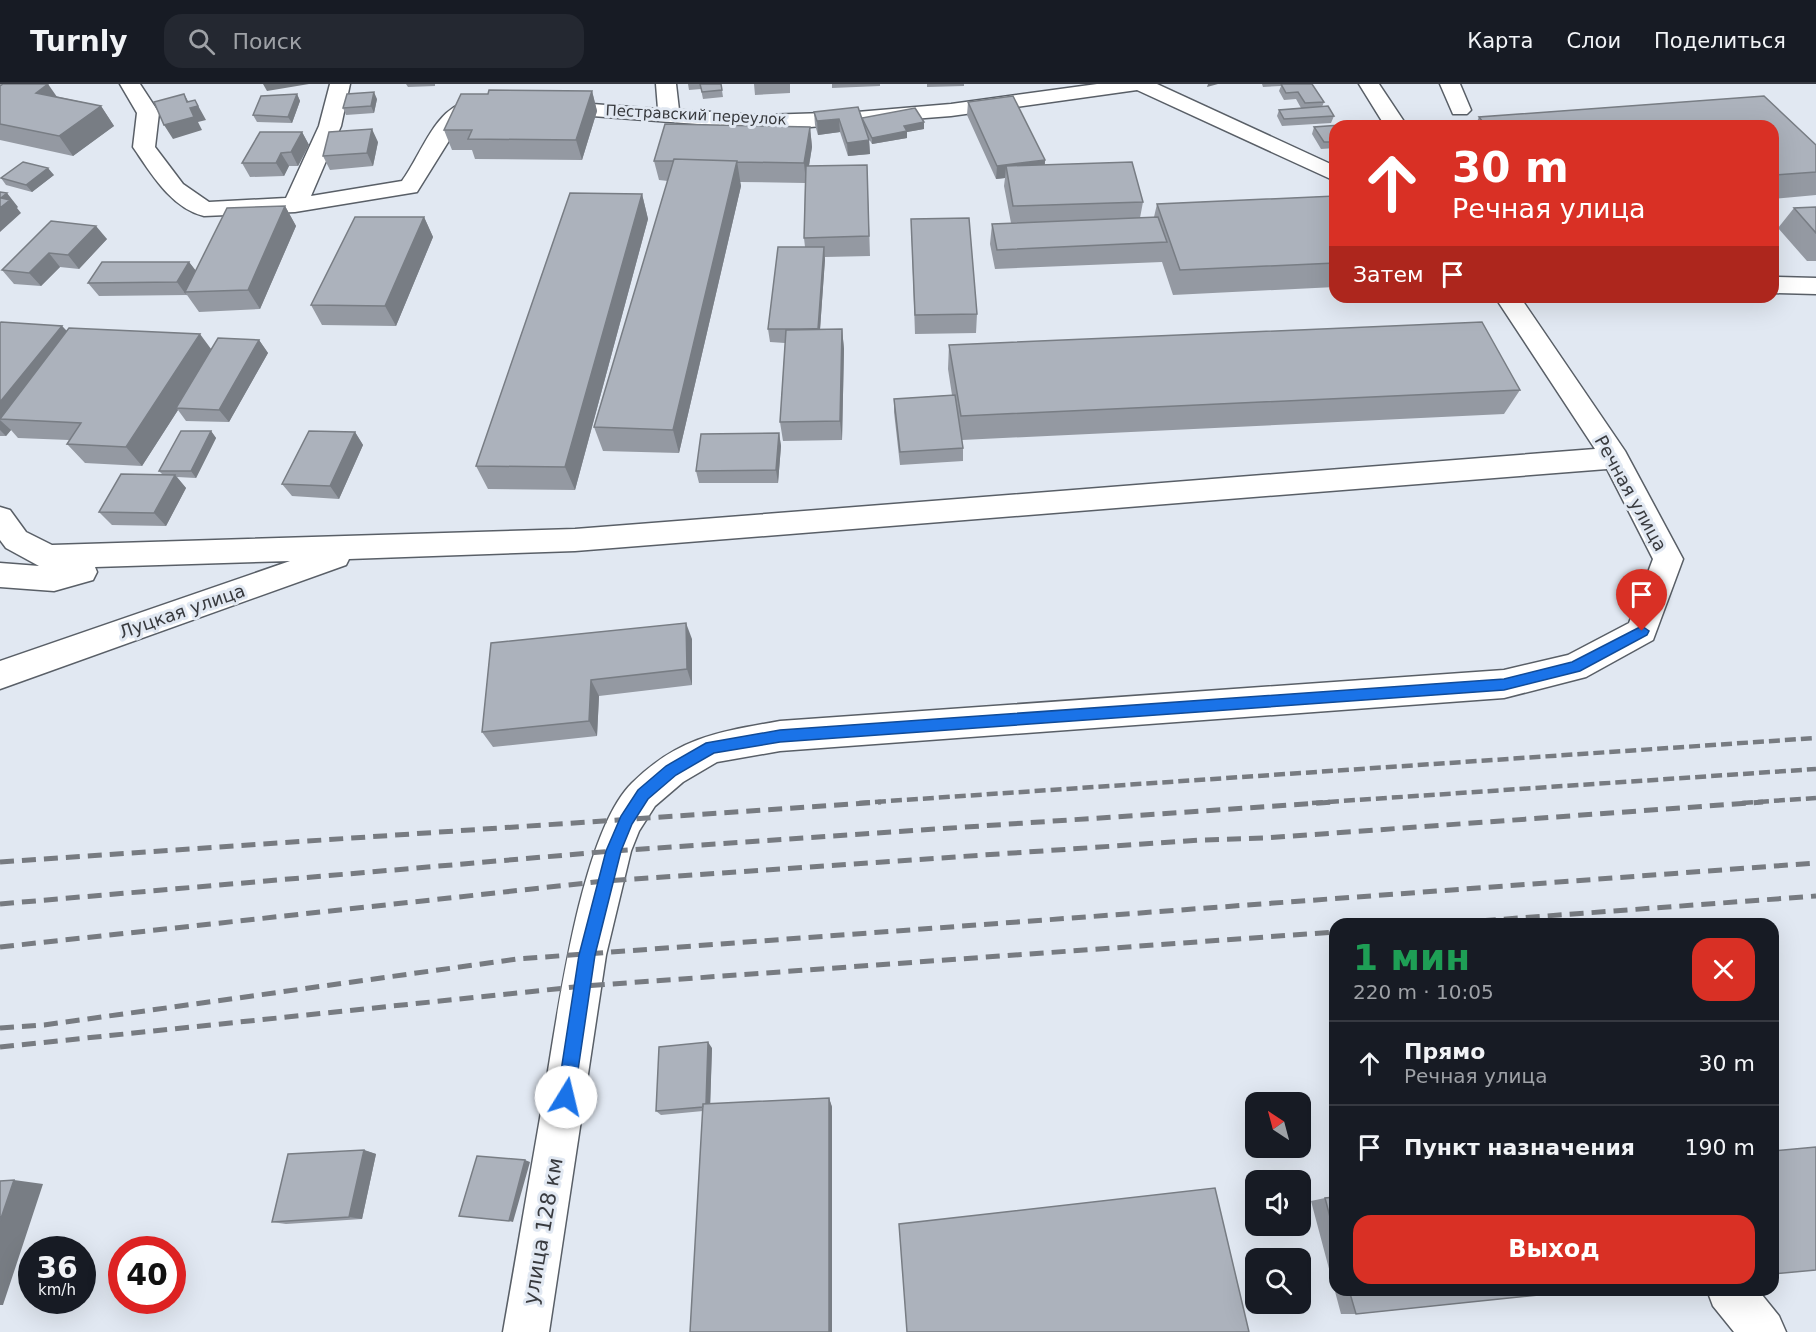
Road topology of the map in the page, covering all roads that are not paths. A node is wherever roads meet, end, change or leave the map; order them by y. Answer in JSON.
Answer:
{"nodes":[{"id":1,"x":130,"y":84,"type":"edge"},
{"id":2,"x":340,"y":84,"type":"edge"},
{"id":3,"x":666,"y":84,"type":"edge"},
{"id":4,"x":1140,"y":84,"type":"edge"},
{"id":5,"x":1369,"y":84,"type":"edge"},
{"id":6,"x":1450,"y":84,"type":"edge"},
{"id":7,"x":509,"y":105,"type":"edge"},
{"id":8,"x":532,"y":106,"type":"edge"},
{"id":9,"x":1460,"y":110,"type":"dead end"},
{"id":10,"x":669,"y":115,"type":"junction"},
{"id":11,"x":1392,"y":120,"type":"edge"},
{"id":12,"x":1329,"y":171,"type":"edge"},
{"id":13,"x":295,"y":205,"type":"junction"},
{"id":14,"x":1779,"y":285,"type":"edge"},
{"id":15,"x":1816,"y":286,"type":"edge"},
{"id":16,"x":1511,"y":303,"type":"edge"},
{"id":17,"x":1615,"y":458,"type":"junction"},
{"id":18,"x":0,"y":518,"type":"edge"},
{"id":19,"x":364,"y":547,"type":"junction"},
{"id":20,"x":150,"y":553,"type":"junction"},
{"id":21,"x":0,"y":575,"type":"edge"},
{"id":22,"x":0,"y":675,"type":"edge"},
{"id":23,"x":606,"y":881,"type":"joint"},
{"id":24,"x":1734,"y":1296,"type":"edge"},
{"id":25,"x":526,"y":1332,"type":"edge"},
{"id":26,"x":1763,"y":1332,"type":"edge"}],
"edges":[{"from":1,"to":13,"type":"street"},
{"from":2,"to":13,"type":"street"},
{"from":3,"to":10,"type":"street"},
{"from":4,"to":10,"type":"street","name":"Пестравский переулок"},
{"from":4,"to":12,"type":"street"},
{"from":5,"to":11,"type":"street"},
{"from":6,"to":9,"type":"street"},
{"from":7,"to":13,"type":"street"},
{"from":8,"to":10,"type":"street","name":"Пестравский переулок"},
{"from":14,"to":15,"type":"street"},
{"from":16,"to":17,"type":"street","name":"Речная улица"},
{"from":17,"to":19,"type":"street"},
{"from":17,"to":23,"type":"street","name":"Речная улица"},
{"from":18,"to":20,"type":"street"},
{"from":19,"to":20,"type":"street"},
{"from":19,"to":22,"type":"street","name":"Луцкая улица"},
{"from":20,"to":21,"type":"street"},
{"from":23,"to":25,"type":"street","name":"улица 128 км"},
{"from":24,"to":26,"type":"street"}]}
